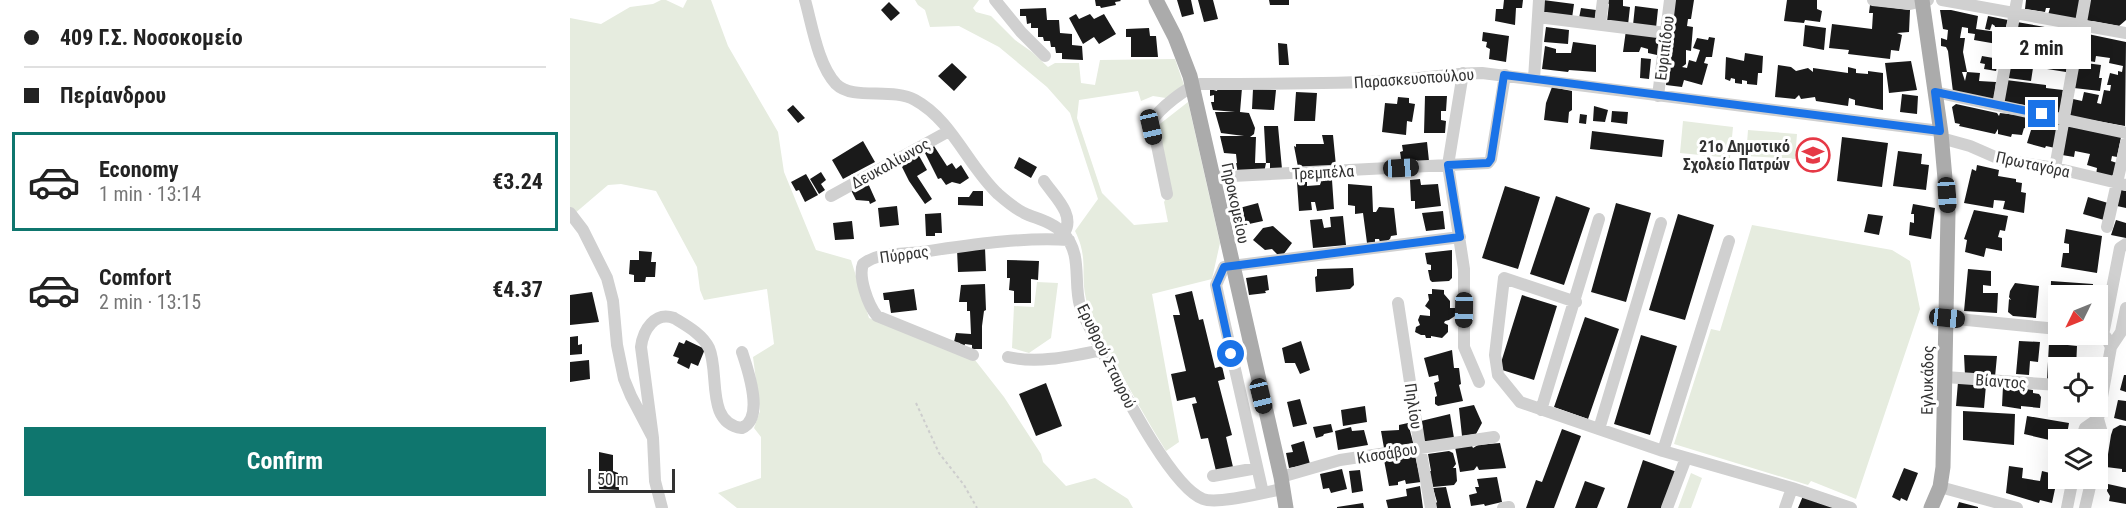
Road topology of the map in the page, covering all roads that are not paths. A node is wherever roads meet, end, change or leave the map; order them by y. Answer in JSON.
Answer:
{"nodes":[{"id":1,"x":805,"y":0,"type":"edge"},
{"id":2,"x":995,"y":0,"type":"edge"},
{"id":3,"x":1156,"y":0,"type":"edge"},
{"id":4,"x":1539,"y":0,"type":"edge"},
{"id":5,"x":1603,"y":0,"type":"edge"},
{"id":6,"x":1670,"y":0,"type":"edge"},
{"id":7,"x":1872,"y":0,"type":"edge"},
{"id":8,"x":1942,"y":0,"type":"edge"},
{"id":9,"x":2017,"y":0,"type":"edge"},
{"id":10,"x":2085,"y":0,"type":"edge"},
{"id":11,"x":1924,"y":1,"type":"edge"},
{"id":12,"x":2014,"y":14,"type":"junction"},
{"id":13,"x":1538,"y":17,"type":"junction"},
{"id":14,"x":1600,"y":24,"type":"junction"},
{"id":15,"x":2080,"y":26,"type":"junction"},
{"id":16,"x":1666,"y":33,"type":"junction"},
{"id":17,"x":2126,"y":33,"type":"edge"},
{"id":18,"x":1045,"y":56,"type":"dead end"},
{"id":19,"x":1463,"y":73,"type":"junction"},
{"id":20,"x":1504,"y":75,"type":"junction"},
{"id":21,"x":1534,"y":79,"type":"junction"},
{"id":22,"x":1192,"y":87,"type":"junction"},
{"id":23,"x":1935,"y":92,"type":"junction"},
{"id":24,"x":1658,"y":96,"type":"junction"},
{"id":25,"x":1998,"y":105,"type":"junction"},
{"id":26,"x":2064,"y":119,"type":"junction"},
{"id":27,"x":949,"y":131,"type":"junction"},
{"id":28,"x":2126,"y":133,"type":"edge"},
{"id":29,"x":1941,"y":134,"type":"junction"},
{"id":30,"x":2126,"y":144,"type":"edge"},
{"id":31,"x":1448,"y":165,"type":"junction"},
{"id":32,"x":2055,"y":168,"type":"junction"},
{"id":33,"x":1213,"y":177,"type":"junction"},
{"id":34,"x":1044,"y":181,"type":"dead end"},
{"id":35,"x":2122,"y":184,"type":"edge"},
{"id":36,"x":1167,"y":194,"type":"dead end"},
{"id":37,"x":831,"y":196,"type":"dead end"},
{"id":38,"x":570,"y":213,"type":"edge"},
{"id":39,"x":1599,"y":219,"type":"dead end"},
{"id":40,"x":1661,"y":223,"type":"dead end"},
{"id":41,"x":2107,"y":227,"type":"dead end"},
{"id":42,"x":1066,"y":237,"type":"junction"},
{"id":43,"x":1460,"y":237,"type":"junction"},
{"id":44,"x":1729,"y":241,"type":"dead end"},
{"id":45,"x":2126,"y":244,"type":"edge"},
{"id":46,"x":1232,"y":266,"type":"junction"},
{"id":47,"x":2108,"y":299,"type":"edge"},
{"id":48,"x":1576,"y":302,"type":"junction"},
{"id":49,"x":1398,"y":303,"type":"dead end"},
{"id":50,"x":2126,"y":308,"type":"edge"},
{"id":51,"x":1947,"y":318,"type":"junction"},
{"id":52,"x":2048,"y":328,"type":"edge"},
{"id":53,"x":2108,"y":340,"type":"edge"},
{"id":54,"x":2111,"y":347,"type":"junction"},
{"id":55,"x":1102,"y":350,"type":"junction"},
{"id":56,"x":742,"y":352,"type":"dead end"},
{"id":57,"x":973,"y":354,"type":"dead end"},
{"id":58,"x":1008,"y":357,"type":"dead end"},
{"id":59,"x":2108,"y":358,"type":"edge"},
{"id":60,"x":1945,"y":377,"type":"junction"},
{"id":61,"x":1479,"y":382,"type":"dead end"},
{"id":62,"x":2048,"y":384,"type":"edge"},
{"id":63,"x":1541,"y":410,"type":"junction"},
{"id":64,"x":2098,"y":419,"type":"joint"},
{"id":65,"x":1599,"y":429,"type":"junction"},
{"id":66,"x":2085,"y":429,"type":"edge"},
{"id":67,"x":2101,"y":429,"type":"edge"},
{"id":68,"x":653,"y":438,"type":"junction"},
{"id":69,"x":1494,"y":438,"type":"dead end"},
{"id":70,"x":1420,"y":448,"type":"junction"},
{"id":71,"x":1663,"y":451,"type":"junction"},
{"id":72,"x":1686,"y":458,"type":"junction"},
{"id":73,"x":1257,"y":468,"type":"junction"},
{"id":74,"x":1213,"y":476,"type":"dead end"},
{"id":75,"x":1282,"y":483,"type":"junction"},
{"id":76,"x":1940,"y":487,"type":"junction"},
{"id":77,"x":1792,"y":488,"type":"junction"},
{"id":78,"x":2071,"y":489,"type":"edge"},
{"id":79,"x":2089,"y":489,"type":"edge"},
{"id":80,"x":1263,"y":493,"type":"junction"},
{"id":81,"x":662,"y":508,"type":"edge"},
{"id":82,"x":1286,"y":508,"type":"edge"},
{"id":83,"x":1431,"y":508,"type":"edge"},
{"id":84,"x":1667,"y":508,"type":"edge"},
{"id":85,"x":1785,"y":508,"type":"edge"},
{"id":86,"x":1851,"y":508,"type":"edge"},
{"id":87,"x":1930,"y":508,"type":"edge"},
{"id":88,"x":2017,"y":508,"type":"edge"},
{"id":89,"x":2067,"y":508,"type":"edge"},
{"id":90,"x":2085,"y":508,"type":"edge"}],
"edges":[{"from":1,"to":27,"type":"street"},
{"from":2,"to":18,"type":"street"},
{"from":3,"to":22,"type":"main road","name":"Γηροκομείου"},
{"from":4,"to":13,"type":"street"},
{"from":5,"to":14,"type":"street"},
{"from":6,"to":16,"type":"street","name":"Ευριπίδου"},
{"from":7,"to":11,"type":"street"},
{"from":8,"to":12,"type":"street"},
{"from":9,"to":12,"type":"street"},
{"from":10,"to":15,"type":"street"},
{"from":11,"to":23,"type":"main road","name":"Εγλυκάδος"},
{"from":12,"to":15,"type":"street"},
{"from":12,"to":25,"type":"street"},
{"from":13,"to":14,"type":"street"},
{"from":13,"to":21,"type":"street"},
{"from":14,"to":16,"type":"street"},
{"from":15,"to":17,"type":"street"},
{"from":15,"to":26,"type":"street"},
{"from":16,"to":24,"type":"street","name":"Ευριπίδου"},
{"from":19,"to":20,"type":"street","name":"Παρασκευοπούλου"},
{"from":19,"to":22,"type":"street","name":"Παρασκευοπούλου"},
{"from":19,"to":31,"type":"street"},
{"from":20,"to":21,"type":"street","name":"Παρασκευοπούλου"},
{"from":20,"to":31,"type":"street","name":"Τρεμπέλα"},
{"from":21,"to":24,"type":"street","name":"Παρασκευοπούλου"},
{"from":22,"to":33,"type":"main road","name":"Γηροκομείου"},
{"from":22,"to":36,"type":"street"},
{"from":23,"to":25,"type":"street"},
{"from":23,"to":29,"type":"main road","name":"Εγλυκάδος"},
{"from":24,"to":29,"type":"street","name":"Παρασκευοπούλου"},
{"from":25,"to":26,"type":"street"},
{"from":26,"to":28,"type":"street"},
{"from":26,"to":32,"type":"street"},
{"from":27,"to":37,"type":"street","name":"Δευκαλίωνος"},
{"from":27,"to":42,"type":"street"},
{"from":29,"to":32,"type":"street","name":"Πρωταγόρα"},
{"from":29,"to":51,"type":"main road","name":"Εγλυκάδος"},
{"from":30,"to":35,"type":"street"},
{"from":31,"to":33,"type":"street","name":"Τρεμπέλα"},
{"from":31,"to":43,"type":"street"},
{"from":32,"to":35,"type":"street","name":"Πρωταγόρα"},
{"from":33,"to":46,"type":"main road","name":"Γηροκομείου"},
{"from":34,"to":42,"type":"street","name":"Ερυθρού Σταυρού"},
{"from":35,"to":41,"type":"street"},
{"from":38,"to":68,"type":"street"},
{"from":39,"to":48,"type":"street"},
{"from":40,"to":65,"type":"street"},
{"from":42,"to":55,"type":"street","name":"Ερυθρού Σταυρού"},
{"from":42,"to":57,"type":"street","name":"Πύρρας"},
{"from":43,"to":46,"type":"street"},
{"from":43,"to":61,"type":"street"},
{"from":44,"to":71,"type":"street"},
{"from":45,"to":47,"type":"street"},
{"from":46,"to":73,"type":"street"},
{"from":46,"to":75,"type":"main road","name":"Γηροκομείου"},
{"from":48,"to":63,"type":"street"},
{"from":48,"to":63,"type":"street"},
{"from":49,"to":70,"type":"street","name":"Πηλίου"},
{"from":50,"to":54,"type":"street"},
{"from":51,"to":52,"type":"street"},
{"from":51,"to":60,"type":"main road","name":"Εγλυκάδος"},
{"from":53,"to":54,"type":"street"},
{"from":54,"to":59,"type":"street"},
{"from":55,"to":58,"type":"street"},
{"from":55,"to":80,"type":"street","name":"Ερυθρού Σταυρού"},
{"from":56,"to":68,"type":"street"},
{"from":60,"to":62,"type":"street","name":"Βίαντος"},
{"from":60,"to":76,"type":"main road","name":"Εγλυκάδος"},
{"from":63,"to":65,"type":"street"},
{"from":64,"to":66,"type":"street"},
{"from":64,"to":67,"type":"street"},
{"from":65,"to":71,"type":"street"},
{"from":68,"to":81,"type":"street"},
{"from":69,"to":70,"type":"street","name":"Κισσάβου"},
{"from":70,"to":75,"type":"street","name":"Κισσάβου"},
{"from":70,"to":83,"type":"street","name":"Πηλίου"},
{"from":71,"to":72,"type":"street"},
{"from":72,"to":77,"type":"street"},
{"from":72,"to":84,"type":"street"},
{"from":73,"to":74,"type":"street"},
{"from":73,"to":80,"type":"street"},
{"from":75,"to":80,"type":"street","name":"Ερυθρού Σταυρού"},
{"from":75,"to":82,"type":"main road","name":"Γηροκομείου"},
{"from":76,"to":87,"type":"main road","name":"Εγλυκάδος"},
{"from":76,"to":88,"type":"street"},
{"from":77,"to":85,"type":"street"},
{"from":77,"to":86,"type":"street"},
{"from":78,"to":89,"type":"street"},
{"from":79,"to":90,"type":"street"}]}
